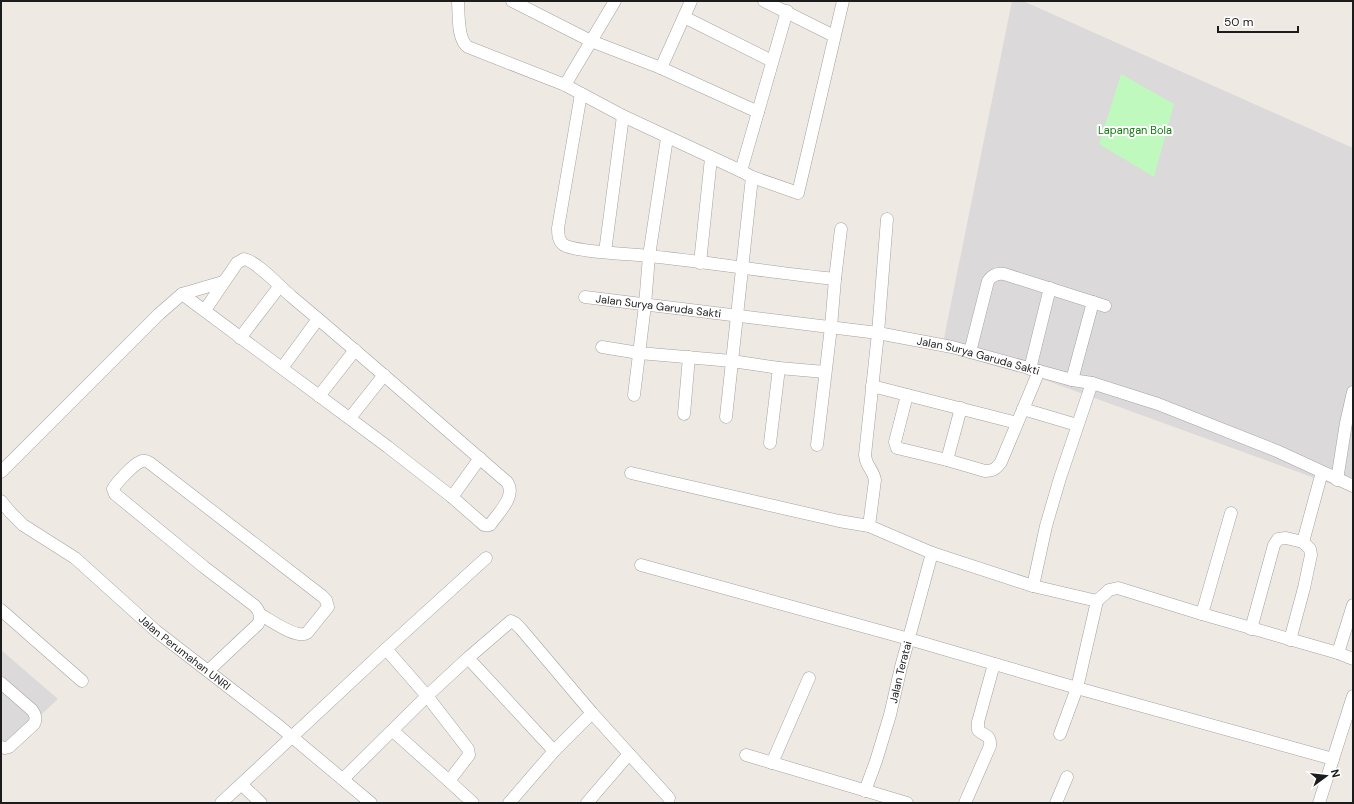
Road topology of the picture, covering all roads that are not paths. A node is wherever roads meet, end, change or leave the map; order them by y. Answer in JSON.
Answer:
{"nodes":[{"id":1,"x":458,"y":1,"type":"edge"},
{"id":2,"x":512,"y":1,"type":"edge"},
{"id":3,"x":615,"y":1,"type":"edge"},
{"id":4,"x":691,"y":1,"type":"edge"},
{"id":5,"x":764,"y":1,"type":"edge"},
{"id":6,"x":843,"y":1,"type":"edge"},
{"id":7,"x":787,"y":11,"type":"junction"},
{"id":8,"x":684,"y":17,"type":"junction"},
{"id":9,"x":834,"y":36,"type":"junction"},
{"id":10,"x":591,"y":41,"type":"junction"},
{"id":11,"x":772,"y":61,"type":"junction"},
{"id":12,"x":661,"y":68,"type":"junction"},
{"id":13,"x":565,"y":85,"type":"junction"},
{"id":14,"x":581,"y":94,"type":"junction"},
{"id":15,"x":758,"y":112,"type":"junction"},
{"id":16,"x":623,"y":116,"type":"junction"},
{"id":17,"x":668,"y":138,"type":"junction"},
{"id":18,"x":711,"y":158,"type":"junction"},
{"id":19,"x":746,"y":174,"type":"junction"},
{"id":20,"x":887,"y":219,"type":"dead end"},
{"id":21,"x":841,"y":228,"type":"dead end"},
{"id":22,"x":605,"y":252,"type":"junction"},
{"id":23,"x":649,"y":256,"type":"junction"},
{"id":24,"x":700,"y":263,"type":"junction"},
{"id":25,"x":742,"y":268,"type":"junction"},
{"id":26,"x":835,"y":279,"type":"junction"},
{"id":27,"x":223,"y":282,"type":"junction"},
{"id":28,"x":279,"y":286,"type":"junction"},
{"id":29,"x":1050,"y":288,"type":"junction"},
{"id":30,"x":182,"y":294,"type":"junction"},
{"id":31,"x":585,"y":296,"type":"dead end"},
{"id":32,"x":1093,"y":302,"type":"junction"},
{"id":33,"x":645,"y":305,"type":"junction"},
{"id":34,"x":1105,"y":306,"type":"dead end"},
{"id":35,"x":205,"y":310,"type":"junction"},
{"id":36,"x":737,"y":315,"type":"junction"},
{"id":37,"x":318,"y":319,"type":"junction"},
{"id":38,"x":831,"y":327,"type":"junction"},
{"id":39,"x":878,"y":333,"type":"junction"},
{"id":40,"x":240,"y":338,"type":"junction"},
{"id":41,"x":602,"y":347,"type":"dead end"},
{"id":42,"x":355,"y":350,"type":"junction"},
{"id":43,"x":970,"y":352,"type":"junction"},
{"id":44,"x":639,"y":353,"type":"junction"},
{"id":45,"x":689,"y":358,"type":"junction"},
{"id":46,"x":732,"y":361,"type":"junction"},
{"id":47,"x":282,"y":368,"type":"junction"},
{"id":48,"x":779,"y":368,"type":"junction"},
{"id":49,"x":1034,"y":370,"type":"junction"},
{"id":50,"x":825,"y":372,"type":"junction"},
{"id":51,"x":384,"y":375,"type":"junction"},
{"id":52,"x":1072,"y":380,"type":"junction"},
{"id":53,"x":1092,"y":383,"type":"junction"},
{"id":54,"x":872,"y":386,"type":"junction"},
{"id":55,"x":1353,"y":392,"type":"edge"},
{"id":56,"x":634,"y":395,"type":"dead end"},
{"id":57,"x":907,"y":395,"type":"junction"},
{"id":58,"x":319,"y":396,"type":"junction"},
{"id":59,"x":961,"y":408,"type":"junction"},
{"id":60,"x":1023,"y":409,"type":"junction"},
{"id":61,"x":684,"y":414,"type":"dead end"},
{"id":62,"x":726,"y":417,"type":"dead end"},
{"id":63,"x":350,"y":418,"type":"junction"},
{"id":64,"x":1017,"y":423,"type":"junction"},
{"id":65,"x":1077,"y":424,"type":"junction"},
{"id":66,"x":770,"y":443,"type":"dead end"},
{"id":67,"x":817,"y":445,"type":"dead end"},
{"id":68,"x":480,"y":458,"type":"junction"},
{"id":69,"x":947,"y":460,"type":"junction"},
{"id":70,"x":1,"y":472,"type":"edge"},
{"id":71,"x":1322,"y":472,"type":"junction"},
{"id":72,"x":631,"y":473,"type":"dead end"},
{"id":73,"x":1338,"y":480,"type":"junction"},
{"id":74,"x":1353,"y":486,"type":"edge"},
{"id":75,"x":452,"y":496,"type":"junction"},
{"id":76,"x":1,"y":501,"type":"edge"},
{"id":77,"x":1231,"y":513,"type":"dead end"},
{"id":78,"x":869,"y":526,"type":"junction"},
{"id":79,"x":1303,"y":542,"type":"junction"},
{"id":80,"x":932,"y":553,"type":"junction"},
{"id":81,"x":486,"y":558,"type":"dead end"},
{"id":82,"x":641,"y":565,"type":"dead end"},
{"id":83,"x":1033,"y":586,"type":"junction"},
{"id":84,"x":1097,"y":601,"type":"junction"},
{"id":85,"x":1353,"y":605,"type":"edge"},
{"id":86,"x":1,"y":610,"type":"edge"},
{"id":87,"x":1202,"y":614,"type":"junction"},
{"id":88,"x":261,"y":615,"type":"junction"},
{"id":89,"x":1251,"y":629,"type":"junction"},
{"id":90,"x":909,"y":639,"type":"junction"},
{"id":91,"x":1290,"y":640,"type":"junction"},
{"id":92,"x":386,"y":649,"type":"junction"},
{"id":93,"x":1338,"y":653,"type":"junction"},
{"id":94,"x":468,"y":658,"type":"junction"},
{"id":95,"x":1353,"y":659,"type":"edge"},
{"id":96,"x":994,"y":664,"type":"junction"},
{"id":97,"x":208,"y":671,"type":"junction"},
{"id":98,"x":809,"y":678,"type":"dead end"},
{"id":99,"x":82,"y":681,"type":"dead end"},
{"id":100,"x":1,"y":683,"type":"edge"},
{"id":101,"x":1077,"y":688,"type":"junction"},
{"id":102,"x":427,"y":696,"type":"junction"},
{"id":103,"x":1353,"y":696,"type":"edge"},
{"id":104,"x":592,"y":713,"type":"junction"},
{"id":105,"x":1350,"y":714,"type":"edge"},
{"id":106,"x":393,"y":731,"type":"junction"},
{"id":107,"x":1060,"y":734,"type":"dead end"},
{"id":108,"x":293,"y":737,"type":"junction"},
{"id":109,"x":1,"y":747,"type":"edge"},
{"id":110,"x":554,"y":751,"type":"junction"},
{"id":111,"x":629,"y":754,"type":"junction"},
{"id":112,"x":746,"y":755,"type":"dead end"},
{"id":113,"x":1332,"y":759,"type":"junction"},
{"id":114,"x":772,"y":763,"type":"junction"},
{"id":115,"x":1067,"y":776,"type":"dead end"},
{"id":116,"x":343,"y":780,"type":"junction"},
{"id":117,"x":449,"y":782,"type":"junction"},
{"id":118,"x":242,"y":785,"type":"junction"},
{"id":119,"x":865,"y":791,"type":"junction"},
{"id":120,"x":668,"y":801,"type":"edge"},
{"id":121,"x":222,"y":803,"type":"edge"},
{"id":122,"x":261,"y":803,"type":"edge"},
{"id":123,"x":372,"y":803,"type":"edge"},
{"id":124,"x":473,"y":803,"type":"edge"},
{"id":125,"x":508,"y":803,"type":"edge"},
{"id":126,"x":587,"y":803,"type":"edge"},
{"id":127,"x":907,"y":803,"type":"edge"},
{"id":128,"x":965,"y":803,"type":"edge"},
{"id":129,"x":1056,"y":803,"type":"edge"},
{"id":130,"x":1319,"y":803,"type":"edge"}],
"edges":[{"from":1,"to":13,"type":"street"},
{"from":2,"to":10,"type":"street"},
{"from":3,"to":10,"type":"street"},
{"from":4,"to":8,"type":"street"},
{"from":5,"to":7,"type":"street"},
{"from":6,"to":9,"type":"street"},
{"from":7,"to":9,"type":"street"},
{"from":7,"to":11,"type":"street"},
{"from":8,"to":11,"type":"street"},
{"from":8,"to":12,"type":"street"},
{"from":9,"to":19,"type":"street"},
{"from":10,"to":12,"type":"street"},
{"from":10,"to":13,"type":"street"},
{"from":11,"to":15,"type":"street"},
{"from":12,"to":15,"type":"street"},
{"from":13,"to":14,"type":"street"},
{"from":14,"to":16,"type":"street"},
{"from":14,"to":22,"type":"street"},
{"from":15,"to":19,"type":"street"},
{"from":16,"to":17,"type":"street"},
{"from":16,"to":22,"type":"street"},
{"from":17,"to":18,"type":"street"},
{"from":17,"to":23,"type":"street"},
{"from":18,"to":19,"type":"street"},
{"from":18,"to":24,"type":"street"},
{"from":19,"to":25,"type":"street"},
{"from":20,"to":39,"type":"street"},
{"from":21,"to":26,"type":"street"},
{"from":22,"to":23,"type":"street"},
{"from":23,"to":24,"type":"street"},
{"from":23,"to":33,"type":"street"},
{"from":24,"to":25,"type":"street"},
{"from":25,"to":26,"type":"street"},
{"from":25,"to":36,"type":"street"},
{"from":26,"to":38,"type":"street"},
{"from":27,"to":28,"type":"street"},
{"from":27,"to":30,"type":"street"},
{"from":27,"to":35,"type":"street"},
{"from":28,"to":37,"type":"street"},
{"from":28,"to":40,"type":"street"},
{"from":29,"to":32,"type":"street"},
{"from":29,"to":43,"type":"street"},
{"from":29,"to":49,"type":"street"},
{"from":30,"to":35,"type":"street"},
{"from":30,"to":70,"type":"street"},
{"from":31,"to":33,"type":"street","name":"Jalan Surya Garuda Sakti"},
{"from":32,"to":34,"type":"street"},
{"from":32,"to":52,"type":"street"},
{"from":33,"to":36,"type":"street","name":"Jalan Surya Garuda Sakti"},
{"from":33,"to":44,"type":"street"},
{"from":35,"to":40,"type":"street"},
{"from":36,"to":38,"type":"street","name":"Jalan Surya Garuda Sakti"},
{"from":36,"to":46,"type":"street"},
{"from":37,"to":42,"type":"street"},
{"from":37,"to":47,"type":"street"},
{"from":38,"to":39,"type":"street","name":"Jalan Surya Garuda Sakti"},
{"from":38,"to":50,"type":"street"},
{"from":39,"to":43,"type":"street","name":"Jalan Surya Garuda Sakti"},
{"from":39,"to":54,"type":"street"},
{"from":40,"to":47,"type":"street"},
{"from":41,"to":44,"type":"street"},
{"from":42,"to":51,"type":"street"},
{"from":42,"to":58,"type":"street"},
{"from":43,"to":49,"type":"street","name":"Jalan Surya Garuda Sakti"},
{"from":44,"to":45,"type":"street"},
{"from":44,"to":56,"type":"street"},
{"from":45,"to":46,"type":"street"},
{"from":45,"to":61,"type":"street"},
{"from":46,"to":48,"type":"street"},
{"from":46,"to":62,"type":"street"},
{"from":47,"to":58,"type":"street"},
{"from":48,"to":50,"type":"street"},
{"from":48,"to":66,"type":"street"},
{"from":49,"to":52,"type":"street","name":"Jalan Surya Garuda Sakti"},
{"from":49,"to":60,"type":"street"},
{"from":50,"to":67,"type":"street"},
{"from":51,"to":63,"type":"street"},
{"from":51,"to":68,"type":"street"},
{"from":52,"to":53,"type":"street","name":"Jalan Surya Garuda Sakti"},
{"from":53,"to":65,"type":"street"},
{"from":53,"to":71,"type":"street","name":"Jalan Surya Garuda Sakti"},
{"from":54,"to":57,"type":"street"},
{"from":54,"to":78,"type":"street"},
{"from":55,"to":73,"type":"street"},
{"from":57,"to":59,"type":"street"},
{"from":57,"to":69,"type":"street"},
{"from":58,"to":63,"type":"street"},
{"from":59,"to":64,"type":"street"},
{"from":59,"to":69,"type":"street"},
{"from":60,"to":64,"type":"street"},
{"from":60,"to":65,"type":"street"},
{"from":63,"to":75,"type":"street"},
{"from":64,"to":69,"type":"street"},
{"from":65,"to":83,"type":"street"},
{"from":68,"to":75,"type":"street"},
{"from":68,"to":75,"type":"street"},
{"from":71,"to":73,"type":"street","name":"Jalan Surya Garuda Sakti"},
{"from":71,"to":79,"type":"street"},
{"from":72,"to":78,"type":"street"},
{"from":73,"to":74,"type":"street","name":"Jalan Surya Garuda Sakti"},
{"from":76,"to":97,"type":"street","name":"Jalan Perumahan UNRI"},
{"from":77,"to":87,"type":"street"},
{"from":78,"to":80,"type":"street"},
{"from":79,"to":89,"type":"street"},
{"from":79,"to":91,"type":"street"},
{"from":80,"to":83,"type":"street"},
{"from":80,"to":90,"type":"street","name":"Jalan Teratai"},
{"from":81,"to":92,"type":"street"},
{"from":82,"to":90,"type":"street"},
{"from":83,"to":84,"type":"street"},
{"from":84,"to":87,"type":"street"},
{"from":84,"to":101,"type":"street"},
{"from":85,"to":93,"type":"street"},
{"from":86,"to":99,"type":"street"},
{"from":87,"to":89,"type":"street"},
{"from":88,"to":88,"type":"street"},
{"from":88,"to":97,"type":"street"},
{"from":89,"to":91,"type":"street"},
{"from":90,"to":96,"type":"street"},
{"from":90,"to":119,"type":"street","name":"Jalan Teratai"},
{"from":91,"to":93,"type":"street"},
{"from":92,"to":102,"type":"street"},
{"from":92,"to":108,"type":"street"},
{"from":93,"to":95,"type":"street"},
{"from":94,"to":102,"type":"street"},
{"from":94,"to":104,"type":"street"},
{"from":94,"to":110,"type":"street"},
{"from":96,"to":101,"type":"street"},
{"from":96,"to":128,"type":"street"},
{"from":97,"to":108,"type":"street","name":"Jalan Perumahan UNRI"},
{"from":98,"to":114,"type":"street"},
{"from":100,"to":109,"type":"street"},
{"from":101,"to":107,"type":"street"},
{"from":101,"to":113,"type":"street"},
{"from":102,"to":106,"type":"street"},
{"from":102,"to":117,"type":"street"},
{"from":103,"to":105,"type":"street"},
{"from":104,"to":110,"type":"street"},
{"from":104,"to":111,"type":"street"},
{"from":105,"to":113,"type":"street"},
{"from":106,"to":116,"type":"street"},
{"from":106,"to":117,"type":"street"},
{"from":108,"to":116,"type":"street","name":"Jalan Perumahan UNRI"},
{"from":108,"to":118,"type":"street"},
{"from":110,"to":125,"type":"street"},
{"from":111,"to":120,"type":"street"},
{"from":111,"to":126,"type":"street"},
{"from":112,"to":114,"type":"street"},
{"from":113,"to":130,"type":"street"},
{"from":114,"to":119,"type":"street"},
{"from":115,"to":129,"type":"street"},
{"from":116,"to":123,"type":"street","name":"Jalan Perumahan UNRI"},
{"from":117,"to":124,"type":"street"},
{"from":118,"to":121,"type":"street"},
{"from":118,"to":122,"type":"street"},
{"from":119,"to":127,"type":"street"}]}
